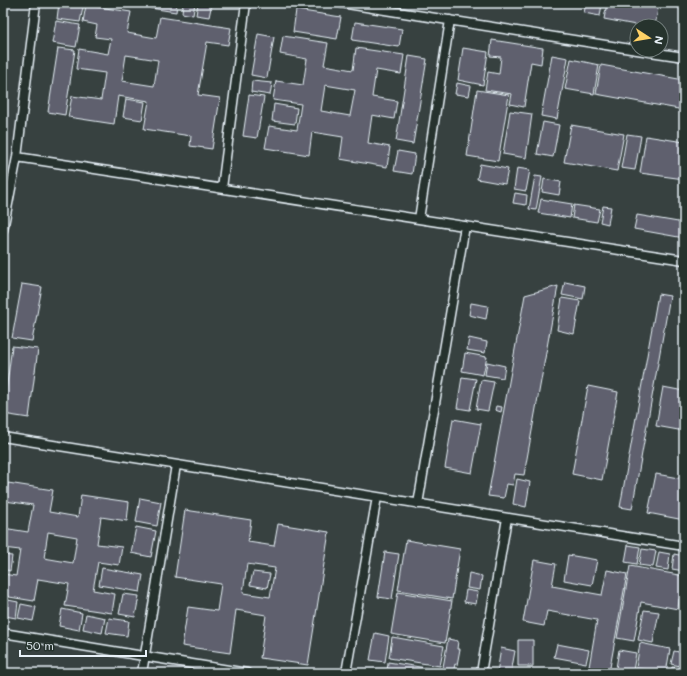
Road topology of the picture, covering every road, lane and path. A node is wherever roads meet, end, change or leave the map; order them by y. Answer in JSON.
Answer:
{"nodes":[{"id":1,"x":36,"y":3,"type":"edge"},
{"id":2,"x":246,"y":3,"type":"edge"},
{"id":3,"x":341,"y":3,"type":"edge"},
{"id":4,"x":450,"y":20,"type":"junction"},
{"id":5,"x":629,"y":49,"type":"edge"},
{"id":6,"x":669,"y":55,"type":"edge"},
{"id":7,"x":684,"y":57,"type":"edge"},
{"id":8,"x":17,"y":157,"type":"junction"},
{"id":9,"x":222,"y":188,"type":"junction"},
{"id":10,"x":419,"y":219,"type":"junction"},
{"id":11,"x":465,"y":226,"type":"junction"},
{"id":12,"x":3,"y":230,"type":"edge"},
{"id":13,"x":684,"y":260,"type":"edge"},
{"id":14,"x":3,"y":437,"type":"edge"},
{"id":15,"x":176,"y":465,"type":"junction"},
{"id":16,"x":377,"y":497,"type":"junction"},
{"id":17,"x":418,"y":504,"type":"junction"},
{"id":18,"x":507,"y":518,"type":"junction"},
{"id":19,"x":684,"y":546,"type":"edge"},
{"id":20,"x":3,"y":634,"type":"edge"},
{"id":21,"x":145,"y":657,"type":"junction"},
{"id":22,"x":142,"y":673,"type":"edge"},
{"id":23,"x":247,"y":673,"type":"edge"},
{"id":24,"x":346,"y":673,"type":"edge"},
{"id":25,"x":481,"y":673,"type":"edge"}],
"edges":[{"from":1,"to":8,"type":"lane"},
{"from":2,"to":9,"type":"lane"},
{"from":3,"to":4,"type":"lane"},
{"from":4,"to":5,"type":"lane"},
{"from":4,"to":10,"type":"lane"},
{"from":6,"to":7,"type":"lane"},
{"from":8,"to":9,"type":"lane"},
{"from":8,"to":12,"type":"lane"},
{"from":9,"to":10,"type":"lane"},
{"from":10,"to":11,"type":"lane"},
{"from":11,"to":13,"type":"lane"},
{"from":11,"to":17,"type":"lane"},
{"from":14,"to":15,"type":"lane"},
{"from":15,"to":16,"type":"lane"},
{"from":15,"to":21,"type":"lane"},
{"from":16,"to":17,"type":"lane"},
{"from":16,"to":24,"type":"lane"},
{"from":17,"to":18,"type":"lane"},
{"from":18,"to":19,"type":"lane"},
{"from":18,"to":25,"type":"lane"},
{"from":20,"to":21,"type":"lane"},
{"from":21,"to":22,"type":"lane"},
{"from":21,"to":23,"type":"lane"}]}
